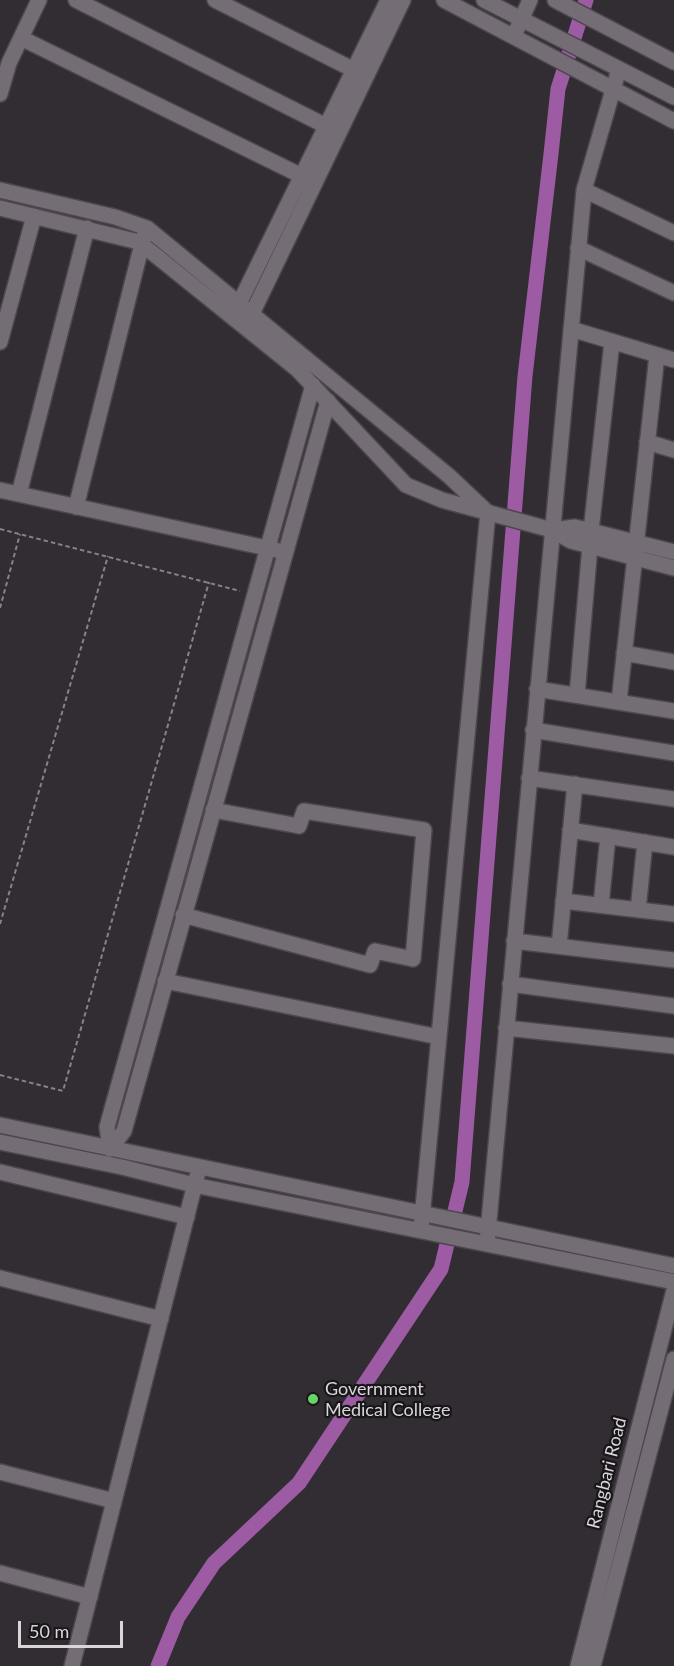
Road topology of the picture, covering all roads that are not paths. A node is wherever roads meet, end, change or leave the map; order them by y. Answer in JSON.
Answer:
{"nodes":[{"id":1,"x":39,"y":0,"type":"edge"},
{"id":2,"x":76,"y":0,"type":"edge"},
{"id":3,"x":215,"y":0,"type":"edge"},
{"id":4,"x":388,"y":0,"type":"edge"},
{"id":5,"x":403,"y":0,"type":"edge"},
{"id":6,"x":444,"y":0,"type":"edge"},
{"id":7,"x":484,"y":0,"type":"edge"},
{"id":8,"x":530,"y":0,"type":"edge"},
{"id":9,"x":557,"y":1,"type":"edge"},
{"id":10,"x":522,"y":20,"type":"junction"},
{"id":11,"x":513,"y":37,"type":"junction"},
{"id":12,"x":21,"y":38,"type":"junction"},
{"id":13,"x":674,"y":62,"type":"edge"},
{"id":14,"x":619,"y":69,"type":"junction"},
{"id":15,"x":354,"y":70,"type":"junction"},
{"id":16,"x":612,"y":88,"type":"junction"},
{"id":17,"x":0,"y":94,"type":"edge"},
{"id":18,"x":674,"y":97,"type":"edge"},
{"id":19,"x":674,"y":121,"type":"edge"},
{"id":20,"x":333,"y":129,"type":"junction"},
{"id":21,"x":308,"y":180,"type":"junction"},
{"id":22,"x":0,"y":190,"type":"edge"},
{"id":23,"x":584,"y":190,"type":"junction"},
{"id":24,"x":0,"y":208,"type":"edge"},
{"id":25,"x":34,"y":216,"type":"junction"},
{"id":26,"x":87,"y":228,"type":"junction"},
{"id":27,"x":147,"y":228,"type":"junction"},
{"id":28,"x":674,"y":233,"type":"edge"},
{"id":29,"x":141,"y":244,"type":"junction"},
{"id":30,"x":578,"y":248,"type":"junction"},
{"id":31,"x":674,"y":292,"type":"edge"},
{"id":32,"x":5,"y":306,"type":"edge"},
{"id":33,"x":236,"y":311,"type":"junction"},
{"id":34,"x":249,"y":321,"type":"junction"},
{"id":35,"x":571,"y":329,"type":"junction"},
{"id":36,"x":0,"y":342,"type":"edge"},
{"id":37,"x":612,"y":342,"type":"junction"},
{"id":38,"x":657,"y":356,"type":"junction"},
{"id":39,"x":674,"y":360,"type":"edge"},
{"id":40,"x":313,"y":386,"type":"junction"},
{"id":41,"x":328,"y":401,"type":"junction"},
{"id":42,"x":647,"y":442,"type":"junction"},
{"id":43,"x":674,"y":450,"type":"edge"},
{"id":44,"x":0,"y":490,"type":"edge"},
{"id":45,"x":18,"y":494,"type":"junction"},
{"id":46,"x":76,"y":507,"type":"junction"},
{"id":47,"x":493,"y":514,"type":"junction"},
{"id":48,"x":545,"y":528,"type":"junction"},
{"id":49,"x":591,"y":538,"type":"junction"},
{"id":50,"x":268,"y":549,"type":"junction"},
{"id":51,"x":635,"y":550,"type":"junction"},
{"id":52,"x":285,"y":552,"type":"junction"},
{"id":53,"x":674,"y":552,"type":"edge"},
{"id":54,"x":674,"y":568,"type":"edge"},
{"id":55,"x":624,"y":652,"type":"junction"},
{"id":56,"x":674,"y":662,"type":"edge"},
{"id":57,"x":537,"y":688,"type":"junction"},
{"id":58,"x":577,"y":695,"type":"junction"},
{"id":59,"x":619,"y":702,"type":"junction"},
{"id":60,"x":674,"y":711,"type":"edge"},
{"id":61,"x":533,"y":730,"type":"junction"},
{"id":62,"x":674,"y":753,"type":"edge"},
{"id":63,"x":529,"y":778,"type":"junction"},
{"id":64,"x":575,"y":784,"type":"junction"},
{"id":65,"x":674,"y":799,"type":"edge"},
{"id":66,"x":213,"y":810,"type":"junction"},
{"id":67,"x":570,"y":830,"type":"junction"},
{"id":68,"x":189,"y":832,"type":"junction"},
{"id":69,"x":608,"y":836,"type":"junction"},
{"id":70,"x":205,"y":838,"type":"junction"},
{"id":71,"x":645,"y":842,"type":"junction"},
{"id":72,"x":674,"y":847,"type":"edge"},
{"id":73,"x":563,"y":901,"type":"junction"},
{"id":74,"x":601,"y":905,"type":"junction"},
{"id":75,"x":638,"y":910,"type":"junction"},
{"id":76,"x":674,"y":914,"type":"edge"},
{"id":77,"x":183,"y":915,"type":"junction"},
{"id":78,"x":514,"y":941,"type":"junction"},
{"id":79,"x":559,"y":946,"type":"junction"},
{"id":80,"x":674,"y":960,"type":"edge"},
{"id":81,"x":165,"y":981,"type":"junction"},
{"id":82,"x":510,"y":984,"type":"junction"},
{"id":83,"x":674,"y":1006,"type":"edge"},
{"id":84,"x":506,"y":1028,"type":"junction"},
{"id":85,"x":439,"y":1037,"type":"junction"},
{"id":86,"x":674,"y":1046,"type":"edge"},
{"id":87,"x":0,"y":1125,"type":"edge"},
{"id":88,"x":0,"y":1142,"type":"edge"},
{"id":89,"x":110,"y":1149,"type":"junction"},
{"id":90,"x":199,"y":1167,"type":"junction"},
{"id":91,"x":0,"y":1172,"type":"edge"},
{"id":92,"x":194,"y":1185,"type":"junction"},
{"id":93,"x":429,"y":1215,"type":"junction"},
{"id":94,"x":187,"y":1217,"type":"junction"},
{"id":95,"x":484,"y":1226,"type":"junction"},
{"id":96,"x":428,"y":1230,"type":"junction"},
{"id":97,"x":482,"y":1242,"type":"junction"},
{"id":98,"x":674,"y":1266,"type":"edge"},
{"id":99,"x":0,"y":1278,"type":"edge"},
{"id":100,"x":674,"y":1282,"type":"edge"},
{"id":101,"x":674,"y":1290,"type":"edge"},
{"id":102,"x":161,"y":1319,"type":"junction"},
{"id":103,"x":657,"y":1355,"type":"junction"},
{"id":104,"x":674,"y":1359,"type":"edge"},
{"id":105,"x":0,"y":1472,"type":"edge"},
{"id":106,"x":114,"y":1501,"type":"junction"},
{"id":107,"x":0,"y":1573,"type":"edge"},
{"id":108,"x":90,"y":1597,"type":"junction"},
{"id":109,"x":72,"y":1666,"type":"edge"},
{"id":110,"x":578,"y":1666,"type":"edge"},
{"id":111,"x":593,"y":1666,"type":"edge"}],
"edges":[{"from":1,"to":12,"type":"street"},
{"from":2,"to":20,"type":"street"},
{"from":3,"to":15,"type":"street"},
{"from":4,"to":15,"type":"street"},
{"from":5,"to":20,"type":"street"},
{"from":6,"to":11,"type":"street"},
{"from":7,"to":10,"type":"street"},
{"from":8,"to":10,"type":"street"},
{"from":9,"to":13,"type":"street"},
{"from":10,"to":11,"type":"street"},
{"from":10,"to":14,"type":"street"},
{"from":11,"to":16,"type":"street"},
{"from":12,"to":17,"type":"street"},
{"from":12,"to":21,"type":"street"},
{"from":14,"to":16,"type":"street"},
{"from":14,"to":18,"type":"street"},
{"from":15,"to":20,"type":"street"},
{"from":16,"to":19,"type":"street"},
{"from":16,"to":23,"type":"street"},
{"from":20,"to":21,"type":"street"},
{"from":21,"to":33,"type":"street"},
{"from":21,"to":34,"type":"street"},
{"from":22,"to":27,"type":"street"},
{"from":23,"to":28,"type":"street"},
{"from":23,"to":30,"type":"street"},
{"from":24,"to":25,"type":"street"},
{"from":25,"to":26,"type":"street"},
{"from":25,"to":32,"type":"street"},
{"from":26,"to":29,"type":"street"},
{"from":26,"to":45,"type":"street"},
{"from":27,"to":29,"type":"street"},
{"from":27,"to":33,"type":"street"},
{"from":29,"to":33,"type":"street"},
{"from":29,"to":46,"type":"street"},
{"from":30,"to":31,"type":"street"},
{"from":30,"to":35,"type":"street"},
{"from":32,"to":36,"type":"street"},
{"from":33,"to":34,"type":"street"},
{"from":34,"to":40,"type":"street"},
{"from":34,"to":47,"type":"street"},
{"from":35,"to":37,"type":"street"},
{"from":35,"to":48,"type":"street"},
{"from":37,"to":38,"type":"street"},
{"from":37,"to":49,"type":"street"},
{"from":38,"to":39,"type":"street"},
{"from":38,"to":42,"type":"street"},
{"from":40,"to":41,"type":"street"},
{"from":40,"to":50,"type":"street"},
{"from":41,"to":47,"type":"street"},
{"from":41,"to":52,"type":"street"},
{"from":42,"to":43,"type":"street"},
{"from":42,"to":51,"type":"street"},
{"from":44,"to":45,"type":"street"},
{"from":45,"to":46,"type":"street"},
{"from":46,"to":50,"type":"street"},
{"from":47,"to":48,"type":"street"},
{"from":47,"to":85,"type":"street"},
{"from":48,"to":49,"type":"street"},
{"from":48,"to":57,"type":"street"},
{"from":49,"to":51,"type":"street"},
{"from":49,"to":58,"type":"street"},
{"from":50,"to":52,"type":"street"},
{"from":50,"to":68,"type":"street"},
{"from":51,"to":53,"type":"street"},
{"from":51,"to":54,"type":"street"},
{"from":51,"to":55,"type":"street"},
{"from":52,"to":66,"type":"street"},
{"from":55,"to":56,"type":"street"},
{"from":55,"to":59,"type":"street"},
{"from":57,"to":58,"type":"street"},
{"from":57,"to":61,"type":"street"},
{"from":58,"to":59,"type":"street"},
{"from":59,"to":60,"type":"street"},
{"from":61,"to":62,"type":"street"},
{"from":61,"to":63,"type":"street"},
{"from":63,"to":64,"type":"street"},
{"from":63,"to":78,"type":"street"},
{"from":64,"to":65,"type":"street"},
{"from":64,"to":67,"type":"street"},
{"from":66,"to":70,"type":"street"},
{"from":66,"to":77,"type":"street"},
{"from":67,"to":69,"type":"street"},
{"from":67,"to":73,"type":"street"},
{"from":68,"to":70,"type":"street"},
{"from":68,"to":89,"type":"street"},
{"from":69,"to":71,"type":"street"},
{"from":69,"to":74,"type":"street"},
{"from":70,"to":77,"type":"street"},
{"from":71,"to":72,"type":"street"},
{"from":71,"to":75,"type":"street"},
{"from":73,"to":74,"type":"street"},
{"from":73,"to":79,"type":"street"},
{"from":74,"to":75,"type":"street"},
{"from":75,"to":76,"type":"street"},
{"from":77,"to":81,"type":"street"},
{"from":78,"to":79,"type":"street"},
{"from":78,"to":82,"type":"street"},
{"from":79,"to":80,"type":"street"},
{"from":81,"to":85,"type":"street"},
{"from":81,"to":89,"type":"street"},
{"from":82,"to":83,"type":"street"},
{"from":82,"to":84,"type":"street"},
{"from":84,"to":86,"type":"street"},
{"from":84,"to":95,"type":"street"},
{"from":85,"to":93,"type":"street"},
{"from":87,"to":89,"type":"street"},
{"from":88,"to":92,"type":"street"},
{"from":89,"to":90,"type":"street"},
{"from":90,"to":92,"type":"street"},
{"from":90,"to":93,"type":"street"},
{"from":91,"to":94,"type":"street"},
{"from":92,"to":94,"type":"street"},
{"from":92,"to":96,"type":"street"},
{"from":93,"to":95,"type":"street"},
{"from":93,"to":96,"type":"street"},
{"from":94,"to":102,"type":"street"},
{"from":95,"to":97,"type":"street"},
{"from":95,"to":98,"type":"street"},
{"from":96,"to":97,"type":"street"},
{"from":97,"to":100,"type":"street"},
{"from":99,"to":102,"type":"street"},
{"from":101,"to":103,"type":"street","name":"Rangbari Road"},
{"from":102,"to":106,"type":"street"},
{"from":103,"to":104,"type":"street"},
{"from":103,"to":110,"type":"street","name":"Rangbari Road"},
{"from":104,"to":111,"type":"street","name":"Rangbari Road"},
{"from":105,"to":106,"type":"street"},
{"from":106,"to":108,"type":"street"},
{"from":107,"to":108,"type":"street"},
{"from":108,"to":109,"type":"street"}]}
